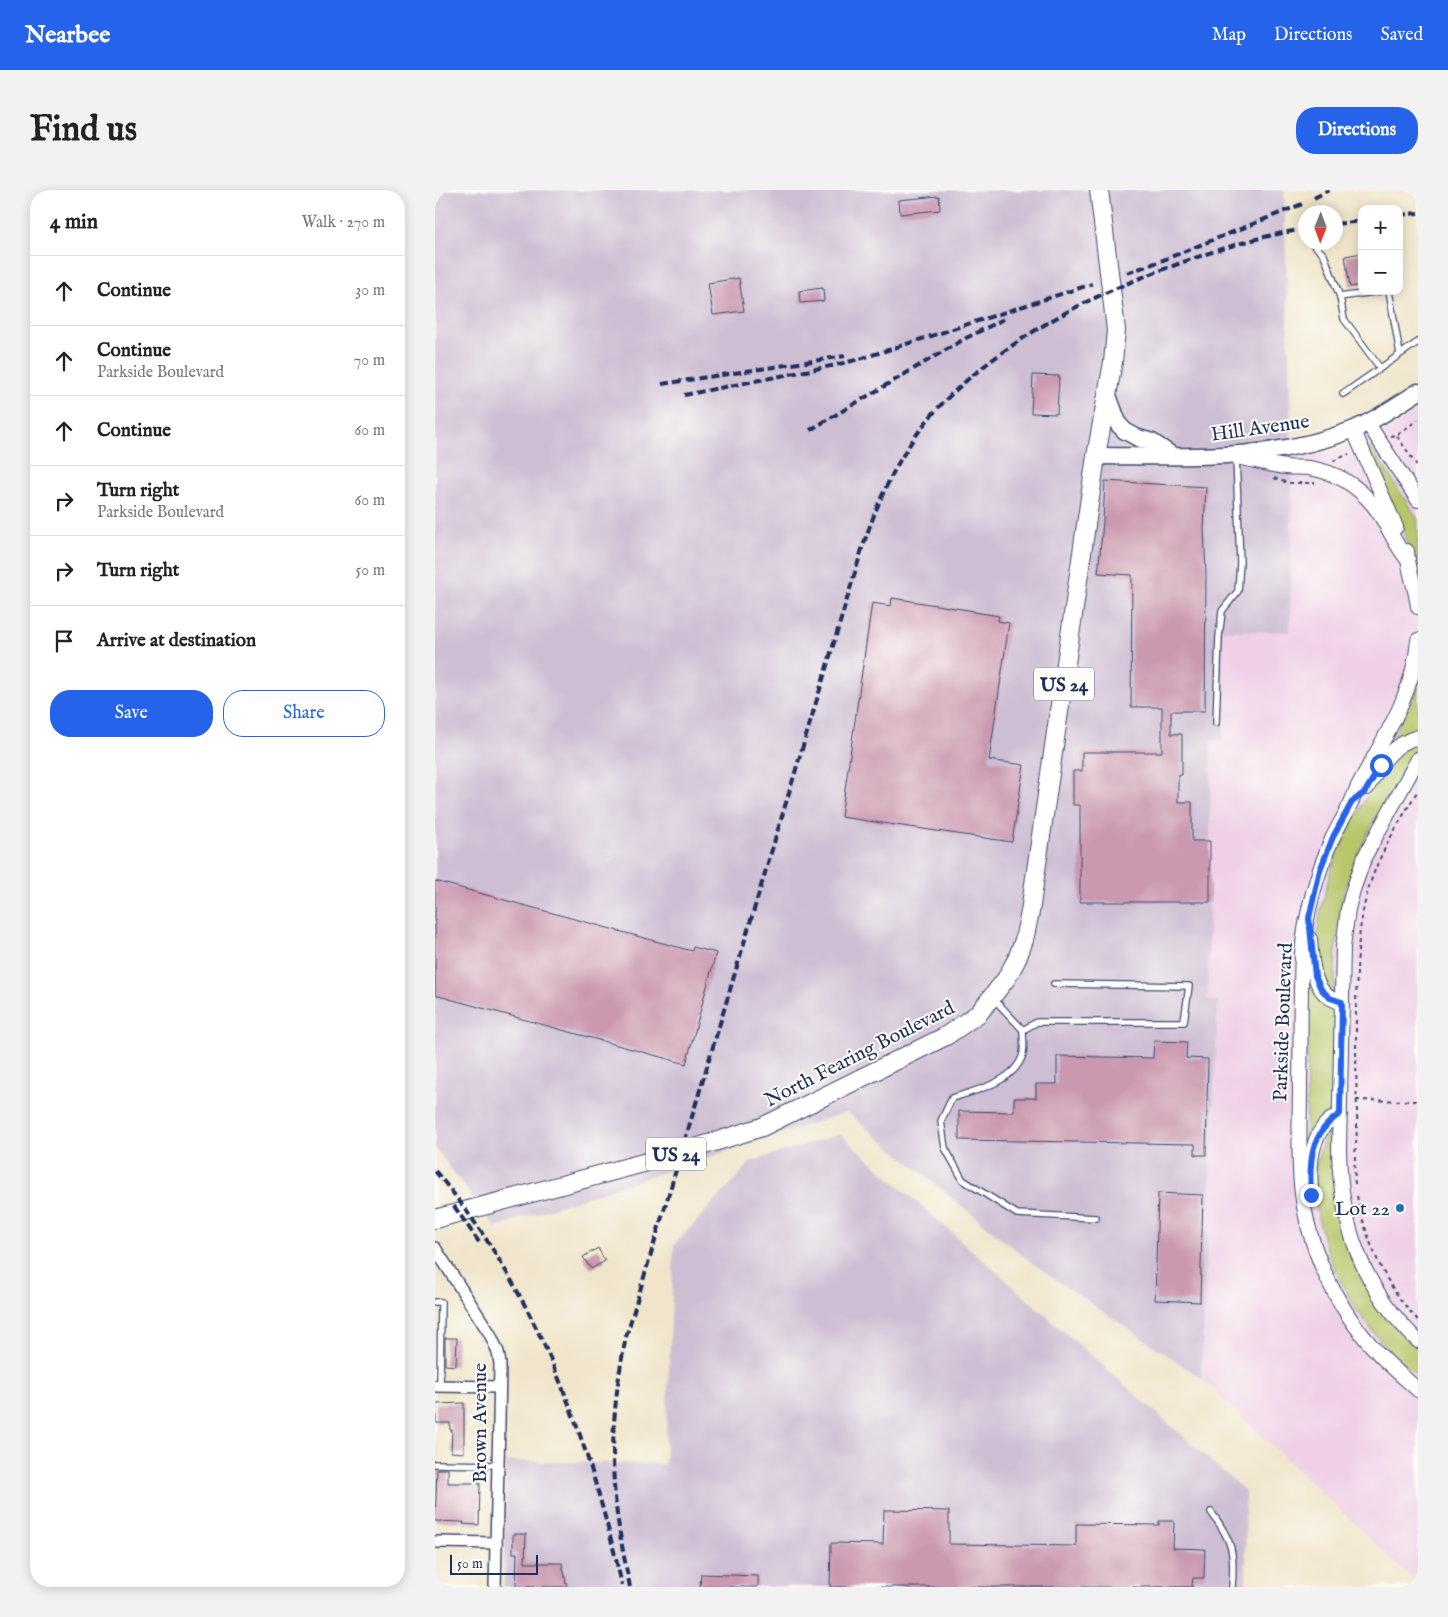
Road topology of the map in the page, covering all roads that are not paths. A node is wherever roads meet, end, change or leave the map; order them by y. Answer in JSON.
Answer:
{"nodes":[{"id":1,"x":1099,"y":190,"type":"edge"},
{"id":2,"x":1319,"y":250,"type":"edge"},
{"id":3,"x":1358,"y":294,"type":"edge"},
{"id":4,"x":1390,"y":295,"type":"edge"},
{"id":5,"x":1340,"y":297,"type":"junction"},
{"id":6,"x":1418,"y":342,"type":"edge"},
{"id":7,"x":1400,"y":354,"type":"junction"},
{"id":8,"x":1380,"y":368,"type":"junction"},
{"id":9,"x":1418,"y":392,"type":"edge"},
{"id":10,"x":1107,"y":393,"type":"junction"},
{"id":11,"x":1343,"y":394,"type":"dead end"},
{"id":12,"x":1360,"y":426,"type":"junction"},
{"id":13,"x":1096,"y":456,"type":"junction"},
{"id":14,"x":1173,"y":456,"type":"junction"},
{"id":15,"x":1233,"y":456,"type":"junction"},
{"id":16,"x":1418,"y":500,"type":"edge"},
{"id":17,"x":1407,"y":560,"type":"junction"},
{"id":18,"x":1417,"y":596,"type":"edge"},
{"id":19,"x":1418,"y":640,"type":"edge"},
{"id":20,"x":1216,"y":723,"type":"dead end"},
{"id":21,"x":1418,"y":737,"type":"edge"},
{"id":22,"x":1418,"y":760,"type":"edge"},
{"id":23,"x":1352,"y":802,"type":"junction"},
{"id":24,"x":1309,"y":918,"type":"junction"},
{"id":25,"x":1054,"y":984,"type":"dead end"},
{"id":26,"x":992,"y":997,"type":"junction"},
{"id":27,"x":1342,"y":1002,"type":"junction"},
{"id":28,"x":1023,"y":1030,"type":"junction"},
{"id":29,"x":1340,"y":1114,"type":"junction"},
{"id":30,"x":1096,"y":1218,"type":"dead end"},
{"id":31,"x":435,"y":1220,"type":"edge"},
{"id":32,"x":1312,"y":1234,"type":"junction"},
{"id":33,"x":435,"y":1248,"type":"edge"},
{"id":34,"x":435,"y":1302,"type":"edge"},
{"id":35,"x":1418,"y":1341,"type":"edge"},
{"id":36,"x":438,"y":1386,"type":"edge"},
{"id":37,"x":499,"y":1387,"type":"junction"},
{"id":38,"x":1418,"y":1390,"type":"edge"},
{"id":39,"x":435,"y":1464,"type":"edge"},
{"id":40,"x":498,"y":1465,"type":"junction"},
{"id":41,"x":1211,"y":1512,"type":"dead end"},
{"id":42,"x":435,"y":1542,"type":"edge"},
{"id":43,"x":496,"y":1542,"type":"junction"},
{"id":44,"x":495,"y":1587,"type":"edge"},
{"id":45,"x":1233,"y":1587,"type":"edge"}],
"edges":[{"from":1,"to":10,"type":"main road","number":"US 24"},
{"from":2,"to":5,"type":"lane"},
{"from":3,"to":5,"type":"lane"},
{"from":4,"to":7,"type":"lane"},
{"from":5,"to":8,"type":"lane"},
{"from":6,"to":7,"type":"lane"},
{"from":7,"to":8,"type":"lane"},
{"from":8,"to":11,"type":"lane"},
{"from":9,"to":12,"type":"main road","name":"Hill Avenue"},
{"from":10,"to":13,"type":"main road","number":"US 24"},
{"from":10,"to":14,"type":"main road"},
{"from":12,"to":15,"type":"main road","name":"Hill Avenue"},
{"from":12,"to":16,"type":"street"},
{"from":12,"to":17,"type":"street"},
{"from":13,"to":14,"type":"main road","name":"Hill Avenue"},
{"from":13,"to":26,"type":"main road","name":"North Fearing Boulevard","number":"US 24"},
{"from":14,"to":15,"type":"main road","name":"Hill Avenue"},
{"from":15,"to":17,"type":"street"},
{"from":15,"to":20,"type":"lane"},
{"from":17,"to":18,"type":"street"},
{"from":19,"to":23,"type":"street","name":"Parkside Boulevard"},
{"from":21,"to":23,"type":"street"},
{"from":22,"to":27,"type":"street"},
{"from":23,"to":24,"type":"street","name":"Parkside Boulevard"},
{"from":24,"to":27,"type":"street"},
{"from":24,"to":32,"type":"street","name":"Parkside Boulevard"},
{"from":25,"to":28,"type":"lane"},
{"from":26,"to":28,"type":"lane"},
{"from":26,"to":31,"type":"main road","name":"North Fearing Boulevard","number":"US 24"},
{"from":27,"to":29,"type":"street"},
{"from":28,"to":30,"type":"lane"},
{"from":29,"to":32,"type":"street"},
{"from":29,"to":35,"type":"street"},
{"from":32,"to":38,"type":"street","name":"Parkside Boulevard"},
{"from":33,"to":37,"type":"street","name":"Brown Avenue"},
{"from":34,"to":36,"type":"lane"},
{"from":36,"to":37,"type":"street"},
{"from":37,"to":40,"type":"street","name":"Brown Avenue"},
{"from":39,"to":40,"type":"lane"},
{"from":40,"to":43,"type":"street","name":"Brown Avenue"},
{"from":41,"to":45,"type":"lane"},
{"from":42,"to":43,"type":"street"},
{"from":43,"to":44,"type":"street","name":"Brown Avenue"}]}
